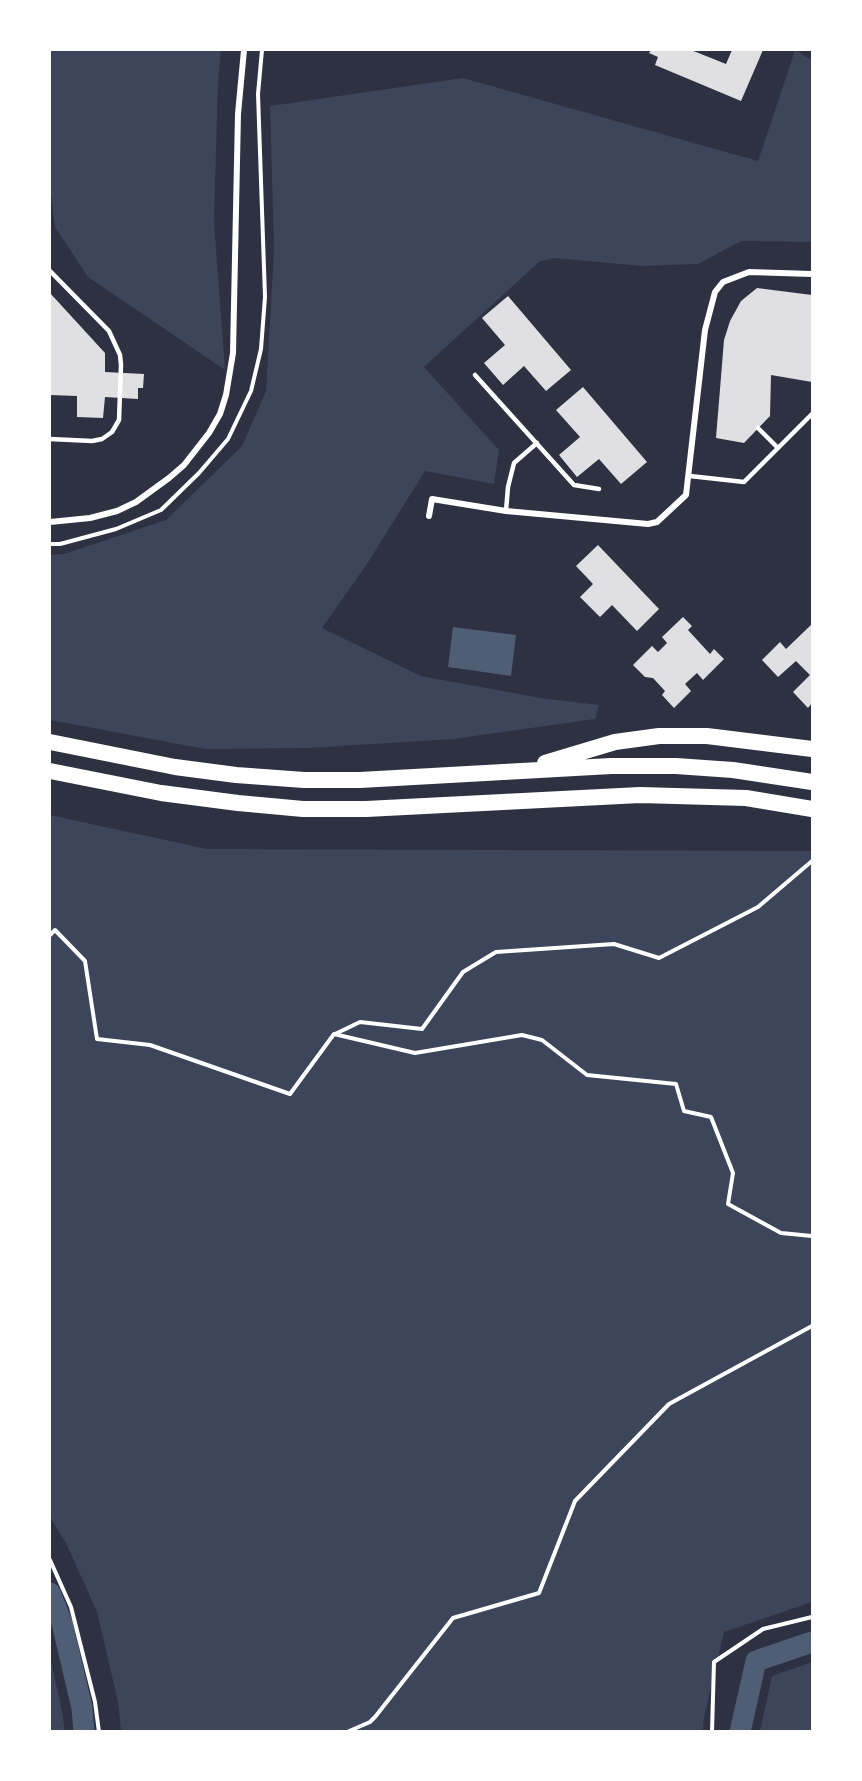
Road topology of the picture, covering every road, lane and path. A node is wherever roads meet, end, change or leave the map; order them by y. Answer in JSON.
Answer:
{"nodes":[{"id":1,"x":244,"y":50,"type":"edge"},
{"id":2,"x":50,"y":271,"type":"edge"},
{"id":3,"x":813,"y":274,"type":"edge"},
{"id":4,"x":475,"y":375,"type":"dead end"},
{"id":5,"x":813,"y":414,"type":"edge"},
{"id":6,"x":758,"y":428,"type":"dead end"},
{"id":7,"x":50,"y":438,"type":"edge"},
{"id":8,"x":537,"y":443,"type":"junction"},
{"id":9,"x":778,"y":448,"type":"junction"},
{"id":10,"x":690,"y":476,"type":"junction"},
{"id":11,"x":599,"y":489,"type":"dead end"},
{"id":12,"x":506,"y":511,"type":"junction"},
{"id":13,"x":429,"y":516,"type":"dead end"},
{"id":14,"x":50,"y":522,"type":"edge"},
{"id":15,"x":50,"y":742,"type":"edge"},
{"id":16,"x":813,"y":749,"type":"edge"},
{"id":17,"x":525,"y":770,"type":"junction"},
{"id":18,"x":50,"y":771,"type":"edge"},
{"id":19,"x":813,"y":782,"type":"edge"},
{"id":20,"x":813,"y":809,"type":"edge"},
{"id":21,"x":813,"y":861,"type":"edge"},
{"id":22,"x":50,"y":935,"type":"edge"},
{"id":23,"x":334,"y":1034,"type":"junction"},
{"id":24,"x":813,"y":1236,"type":"edge"},
{"id":25,"x":813,"y":1326,"type":"edge"},
{"id":26,"x":50,"y":1560,"type":"edge"},
{"id":27,"x":813,"y":1617,"type":"edge"},
{"id":28,"x":99,"y":1731,"type":"edge"},
{"id":29,"x":347,"y":1731,"type":"edge"},
{"id":30,"x":712,"y":1731,"type":"edge"}],
"edges":[{"from":1,"to":14,"type":"street"},
{"from":2,"to":7,"type":"lane"},
{"from":3,"to":10,"type":"street"},
{"from":4,"to":8,"type":"lane"},
{"from":5,"to":9,"type":"lane"},
{"from":6,"to":9,"type":"lane"},
{"from":8,"to":11,"type":"lane"},
{"from":8,"to":12,"type":"lane"},
{"from":9,"to":10,"type":"lane"},
{"from":10,"to":12,"type":"street"},
{"from":12,"to":13,"type":"street"},
{"from":15,"to":17,"type":"highway"},
{"from":16,"to":17,"type":"highway"},
{"from":17,"to":19,"type":"highway"},
{"from":18,"to":20,"type":"highway"},
{"from":21,"to":23,"type":"path"},
{"from":22,"to":23,"type":"path"},
{"from":23,"to":24,"type":"path"},
{"from":25,"to":29,"type":"path"},
{"from":26,"to":28,"type":"path"},
{"from":27,"to":30,"type":"path"}]}
